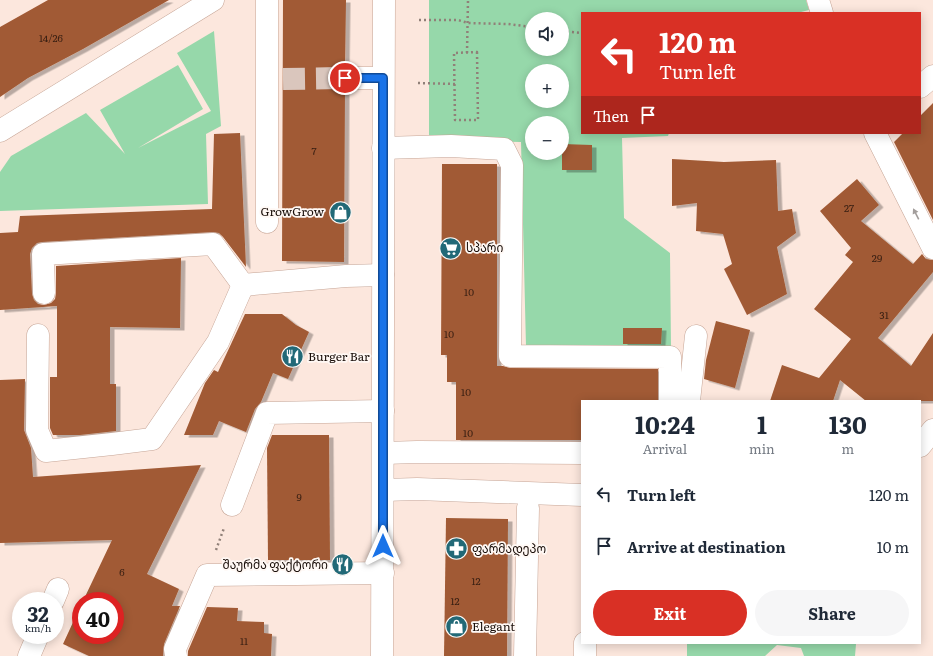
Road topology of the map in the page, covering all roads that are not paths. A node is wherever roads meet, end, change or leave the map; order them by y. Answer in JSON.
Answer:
{"nodes":[{"id":1,"x":213,"y":0,"type":"edge"},
{"id":2,"x":267,"y":0,"type":"edge"},
{"id":3,"x":384,"y":0,"type":"edge"},
{"id":4,"x":818,"y":0,"type":"edge"},
{"id":5,"x":822,"y":12,"type":"edge"},
{"id":6,"x":933,"y":76,"type":"edge"},
{"id":7,"x":345,"y":78,"type":"tunnel mouth"},
{"id":8,"x":383,"y":78,"type":"junction"},
{"id":9,"x":921,"y":86,"type":"edge"},
{"id":10,"x":0,"y":131,"type":"edge"},
{"id":11,"x":875,"y":134,"type":"edge"},
{"id":12,"x":383,"y":148,"type":"junction"},
{"id":13,"x":267,"y":222,"type":"dead end"},
{"id":14,"x":933,"y":248,"type":"edge"},
{"id":15,"x":383,"y":275,"type":"junction"},
{"id":16,"x":243,"y":285,"type":"junction"},
{"id":17,"x":44,"y":293,"type":"dead end"},
{"id":18,"x":38,"y":335,"type":"dead end"},
{"id":19,"x":696,"y":336,"type":"dead end"},
{"id":20,"x":670,"y":400,"type":"edge"},
{"id":21,"x":689,"y":400,"type":"edge"},
{"id":22,"x":383,"y":411,"type":"junction"},
{"id":23,"x":933,"y":430,"type":"edge"},
{"id":24,"x":921,"y":445,"type":"edge"},
{"id":25,"x":581,"y":452,"type":"edge"},
{"id":26,"x":384,"y":453,"type":"junction"},
{"id":27,"x":384,"y":490,"type":"junction"},
{"id":28,"x":581,"y":495,"type":"edge"},
{"id":29,"x":232,"y":505,"type":"road end"},
{"id":30,"x":528,"y":508,"type":"dead end"},
{"id":31,"x":383,"y":573,"type":"junction"},
{"id":32,"x":34,"y":644,"type":"edge"},
{"id":33,"x":585,"y":644,"type":"edge"},
{"id":34,"x":29,"y":656,"type":"edge"},
{"id":35,"x":176,"y":656,"type":"edge"},
{"id":36,"x":382,"y":656,"type":"edge"},
{"id":37,"x":525,"y":656,"type":"edge"},
{"id":38,"x":585,"y":656,"type":"edge"}],
"edges":[{"from":1,"to":10,"type":"street"},
{"from":2,"to":13,"type":"street"},
{"from":3,"to":8,"type":"street"},
{"from":4,"to":5,"type":"street"},
{"from":6,"to":9,"type":"street"},
{"from":7,"to":8,"type":"street"},
{"from":8,"to":12,"type":"street"},
{"from":14,"to":11,"type":"street","one_way":true},
{"from":12,"to":15,"type":"street"},
{"from":12,"to":20,"type":"street"},
{"from":15,"to":16,"type":"street"},
{"from":15,"to":22,"type":"street"},
{"from":16,"to":17,"type":"street"},
{"from":16,"to":18,"type":"street"},
{"from":19,"to":21,"type":"street"},
{"from":22,"to":26,"type":"street"},
{"from":22,"to":29,"type":"street"},
{"from":23,"to":24,"type":"street"},
{"from":25,"to":26,"type":"street"},
{"from":26,"to":27,"type":"street"},
{"from":27,"to":28,"type":"street"},
{"from":27,"to":31,"type":"street"},
{"from":30,"to":37,"type":"street"},
{"from":31,"to":35,"type":"street"},
{"from":31,"to":36,"type":"street"},
{"from":32,"to":34,"type":"street"},
{"from":33,"to":38,"type":"street"}]}
